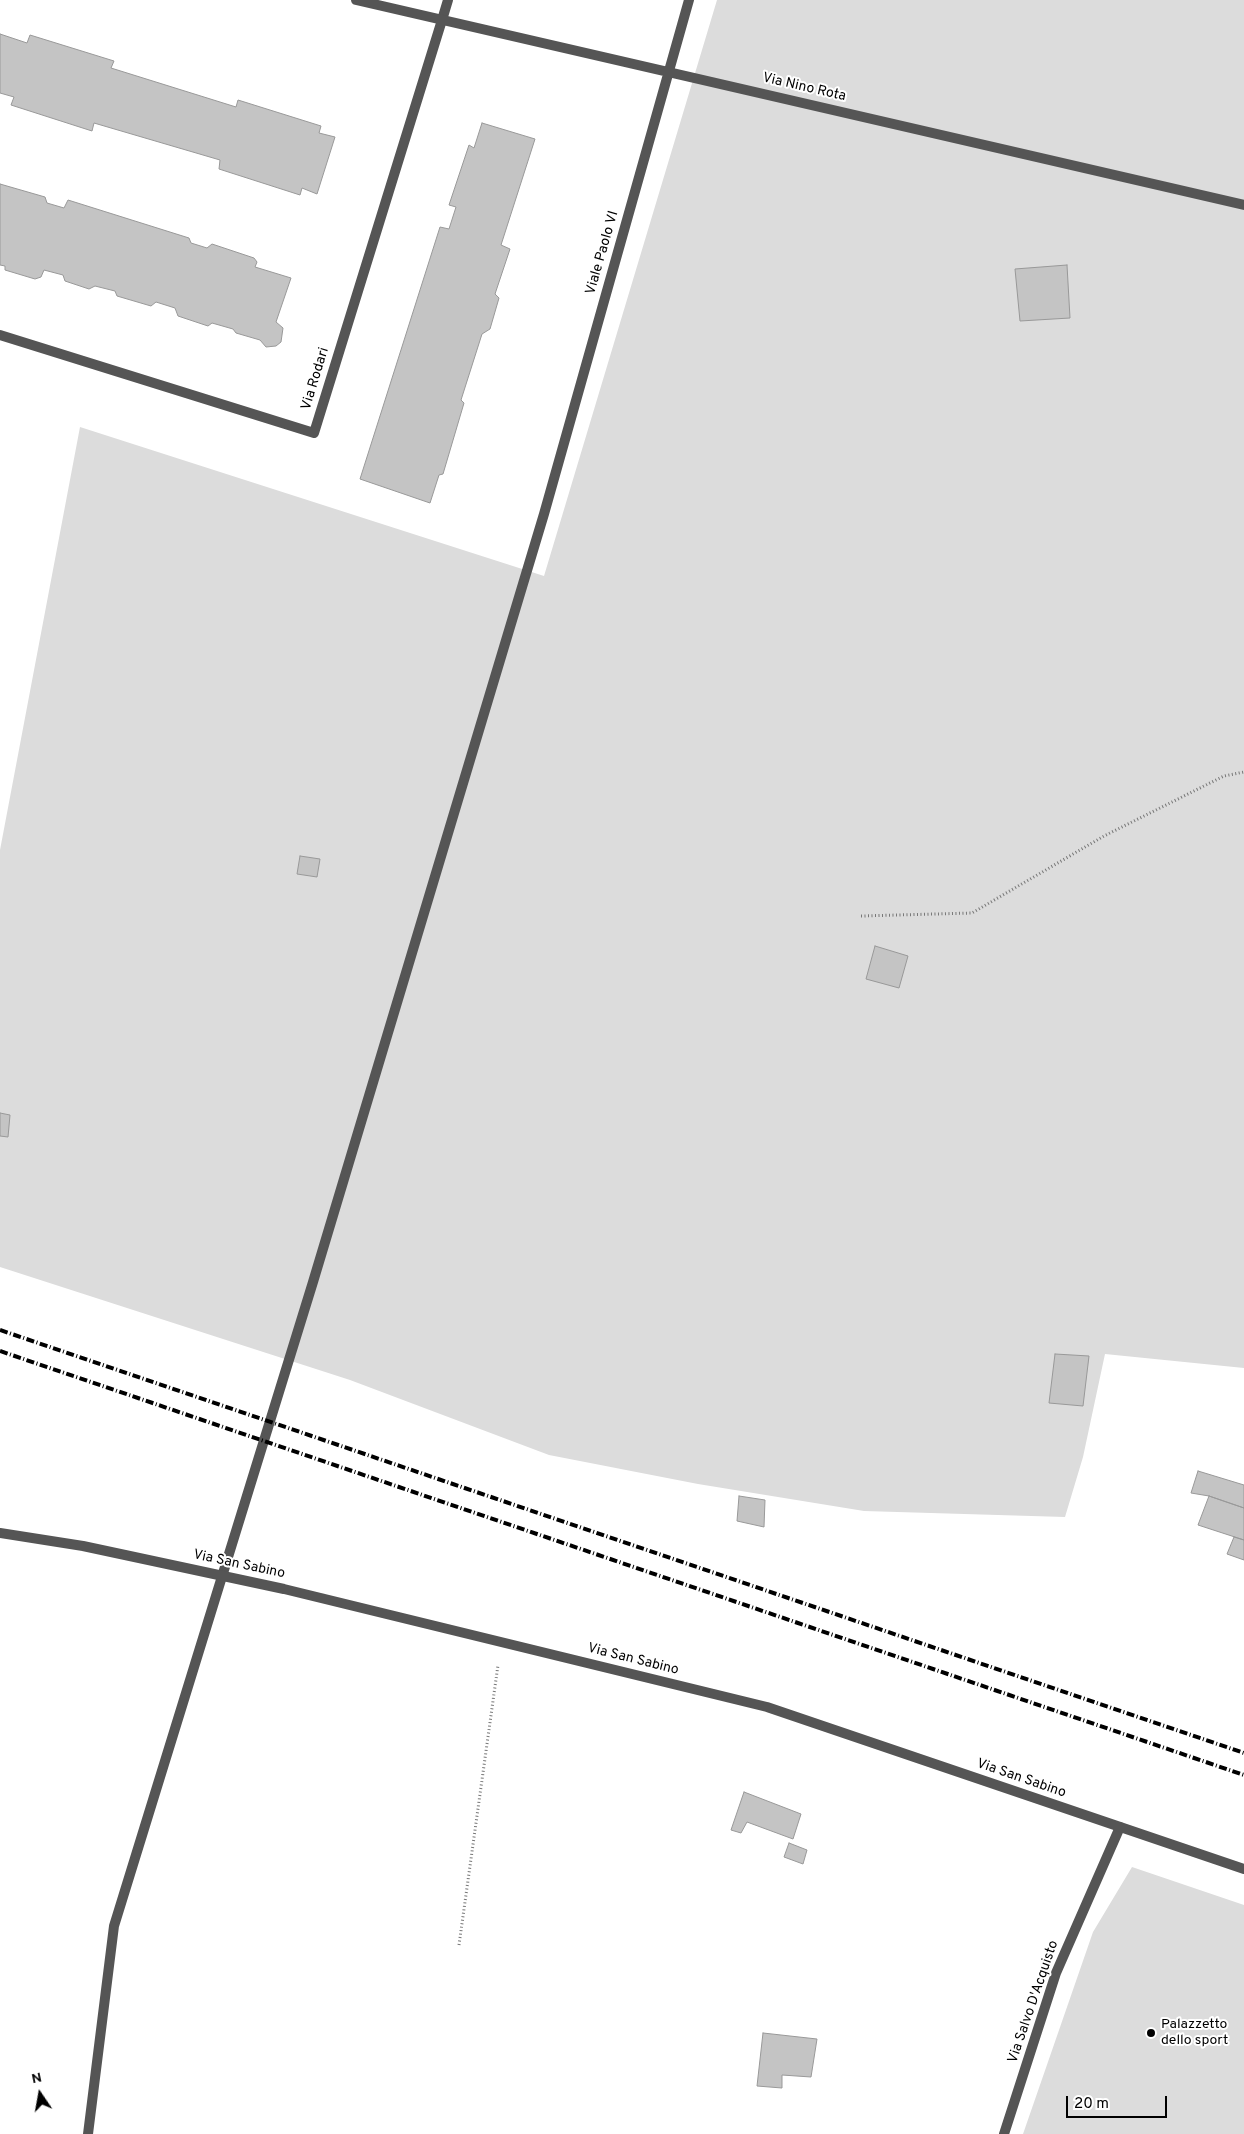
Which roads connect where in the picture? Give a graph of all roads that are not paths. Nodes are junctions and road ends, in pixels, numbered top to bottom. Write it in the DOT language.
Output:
graph roads {
  1 [pos="356,0"];
  2 [pos="448,0"];
  3 [pos="689,0"];
  4 [pos="442,20"];
  5 [pos="668,70"];
  6 [pos="1244,205"];
  7 [pos="0,335"];
  8 [pos="0,1533"];
  9 [pos="1120,1827"];
  10 [pos="1244,1869"];
  11 [pos="88,2134"];
  12 [pos="1004,2134"];
  1 -- 4 [label="street, Via Nino Rota"];
  2 -- 4 [label="street"];
  3 -- 5 [label="street, Viale Paolo VI"];
  4 -- 5 [label="street, Via Nino Rota"];
  4 -- 7 [label="street, Via Rodari"];
  5 -- 6 [label="street, Via Nino Rota"];
  5 -- 11 [label="street, Viale Paolo VI"];
  8 -- 9 [label="street, Via San Sabino"];
  9 -- 10 [label="street, Via San Sabino"];
  9 -- 12 [label="street, Via Salvo D'Acquisto"];
}
